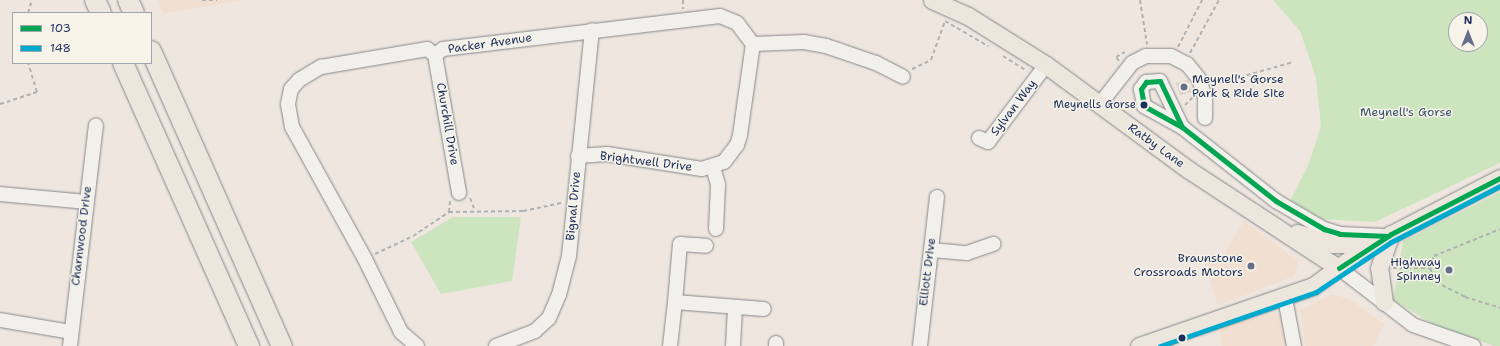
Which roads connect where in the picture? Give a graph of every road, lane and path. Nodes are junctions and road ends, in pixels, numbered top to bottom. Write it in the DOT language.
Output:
graph roads {
  1 [pos="32,0"];
  2 [pos="95,0"];
  3 [pos="128,0"];
  4 [pos="202,0"];
  5 [pos="217,0"];
  6 [pos="932,0"];
  7 [pos="1140,0"];
  8 [pos="1202,0"];
  9 [pos="1218,0"];
  10 [pos="28,12"];
  11 [pos="101,12"];
  12 [pos="134,12"];
  13 [pos="592,30"];
  14 [pos="753,44"];
  15 [pos="1147,44"];
  16 [pos="992,48"];
  17 [pos="1177,48"];
  18 [pos="998,52"];
  19 [pos="152,53"];
  20 [pos="1190,54"];
  21 [pos="435,55"];
  22 [pos="1293,62"];
  23 [pos="28,64"];
  24 [pos="123,64"];
  25 [pos="1042,71"];
  26 [pos="903,77"];
  27 [pos="1203,88"];
  28 [pos="1189,100"];
  29 [pos="0,104"];
  30 [pos="1100,104"];
  31 [pos="1185,105"];
  32 [pos="1205,118"];
  33 [pos="96,126"];
  34 [pos="1182,127"];
  35 [pos="980,138"];
  36 [pos="578,156"];
  37 [pos="713,167"];
  38 [pos="1500,178"];
  39 [pos="459,193"];
  40 [pos="0,194"];
  41 [pos="937,197"];
  42 [pos="573,200"];
  43 [pos="86,202"];
  44 [pos="1267,222"];
  45 [pos="716,229"];
  46 [pos="1500,229"];
  47 [pos="1385,238"];
  48 [pos="993,244"];
  49 [pos="706,246"];
  50 [pos="931,250"];
  51 [pos="365,259"];
  52 [pos="1339,268"];
  53 [pos="1379,268"];
  54 [pos="1430,268"];
  55 [pos="1285,298"];
  56 [pos="675,302"];
  57 [pos="1384,302"];
  58 [pos="735,307"];
  59 [pos="764,308"];
  60 [pos="1500,308"];
  61 [pos="0,320"];
  62 [pos="71,332"];
  63 [pos="1454,343"];
  64 [pos="70,346"];
  65 [pos="249,346"];
  66 [pos="282,346"];
  67 [pos="417,346"];
  68 [pos="496,346"];
  69 [pos="670,346"];
  70 [pos="733,346"];
  71 [pos="920,346"];
  72 [pos="1139,346"];
  73 [pos="1294,346"];
  74 [pos="1473,346"];
  1 -- 10 [label="path"];
  2 -- 11 [label="highway"];
  3 -- 12 [label="highway"];
  4 -- 5 [label="path"];
  6 -- 25 [label="main road, Ratby Lane"];
  7 -- 15 [label="path"];
  8 -- 17 [label="path"];
  9 -- 20 [label="path"];
  13 -- 14 [label="street, Packer Avenue"];
  13 -- 21 [label="street, Packer Avenue"];
  13 -- 36 [label="street, Bignal Drive"];
  14 -- 26 [label="street"];
  14 -- 37 [label="street"];
  16 -- 26 [label="path"];
  18 -- 25 [label="path"];
  19 -- 66 [label="highway"];
  21 -- 39 [label="street, Churchill Drive"];
  21 -- 51 [label="street, Packer Avenue"];
  22 -- 27 [label="path"];
  23 -- 29 [label="path"];
  24 -- 65 [label="highway"];
  25 -- 30 [label="main road, Ratby Lane"];
  25 -- 35 [label="street, Sylvan Way"];
  27 -- 30 [label="street"];
  27 -- 32 [label="street"];
  28 -- 31 [label="path"];
  30 -- 44 [label="main road, Ratby Lane"];
  33 -- 43 [label="street, Charnwood Drive"];
  34 -- 47 [label="street"];
  36 -- 37 [label="street, Brightwell Drive"];
  36 -- 42 [label="street, Bignal Drive"];
  37 -- 45 [label="street"];
  38 -- 47 [label="main road"];
  40 -- 43 [label="street"];
  41 -- 50 [label="street, Elliott Drive"];
  42 -- 51 [label="path"];
  42 -- 68 [label="street, Bignal Drive"];
  43 -- 62 [label="street, Charnwood Drive"];
  44 -- 47 [label="main road"];
  44 -- 52 [label="main road, Ratby Lane"];
  46 -- 54 [label="path"];
  47 -- 52 [label="main road"];
  47 -- 53 [label="main road"];
  48 -- 50 [label="street"];
  49 -- 56 [label="street"];
  50 -- 71 [label="street, Elliott Drive"];
  51 -- 67 [label="street, Packer Avenue"];
  52 -- 55 [label="main road"];
  52 -- 57 [label="street"];
  53 -- 54 [label="path"];
  53 -- 57 [label="main road"];
  54 -- 60 [label="path"];
  55 -- 72 [label="main road"];
  55 -- 73 [label="street"];
  56 -- 58 [label="street"];
  56 -- 69 [label="street"];
  57 -- 63 [label="street"];
  58 -- 59 [label="street"];
  58 -- 70 [label="street"];
  61 -- 62 [label="street"];
  62 -- 64 [label="street, Charnwood Drive"];
  63 -- 74 [label="street"];
}
